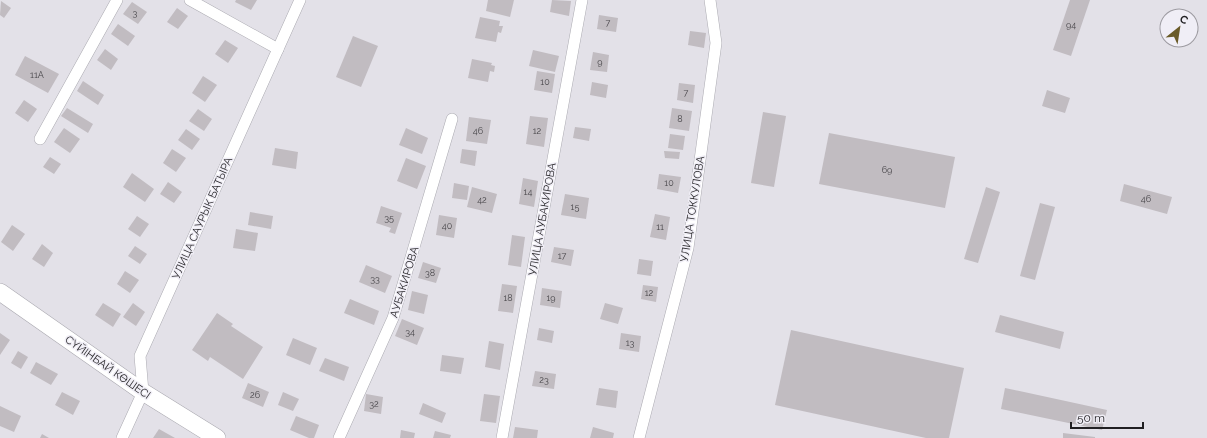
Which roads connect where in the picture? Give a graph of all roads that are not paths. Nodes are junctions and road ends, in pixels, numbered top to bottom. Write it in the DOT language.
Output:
graph roads {
  1 [pos="117,0"];
  2 [pos="190,0"];
  3 [pos="300,0"];
  4 [pos="582,0"];
  5 [pos="710,0"];
  6 [pos="278,49"];
  7 [pos="452,119"];
  8 [pos="40,139"];
  9 [pos="0,292"];
  10 [pos="143,392"];
  11 [pos="122,438"];
  12 [pos="217,438"];
  13 [pos="339,438"];
  14 [pos="502,438"];
  15 [pos="639,438"];
  1 -- 8 [label="street"];
  2 -- 6 [label="street"];
  3 -- 6 [label="street, УЛИЦА САУРЫК БАТЫРА"];
  4 -- 14 [label="street, УЛИЦА АУБАКИРОВА"];
  5 -- 15 [label="street, УЛИЦА ТОККУЛОВА"];
  6 -- 10 [label="street, УЛИЦА САУРЫК БАТЫРА"];
  7 -- 13 [label="street, АУБАКИРОВА"];
  9 -- 10 [label="main road, СҮЙІНБАЙ КӨШЕСІ"];
  10 -- 11 [label="street, УЛИЦА САУРЫК БАТЫРА"];
  10 -- 12 [label="main road, СҮЙІНБАЙ КӨШЕСІ"];
}
